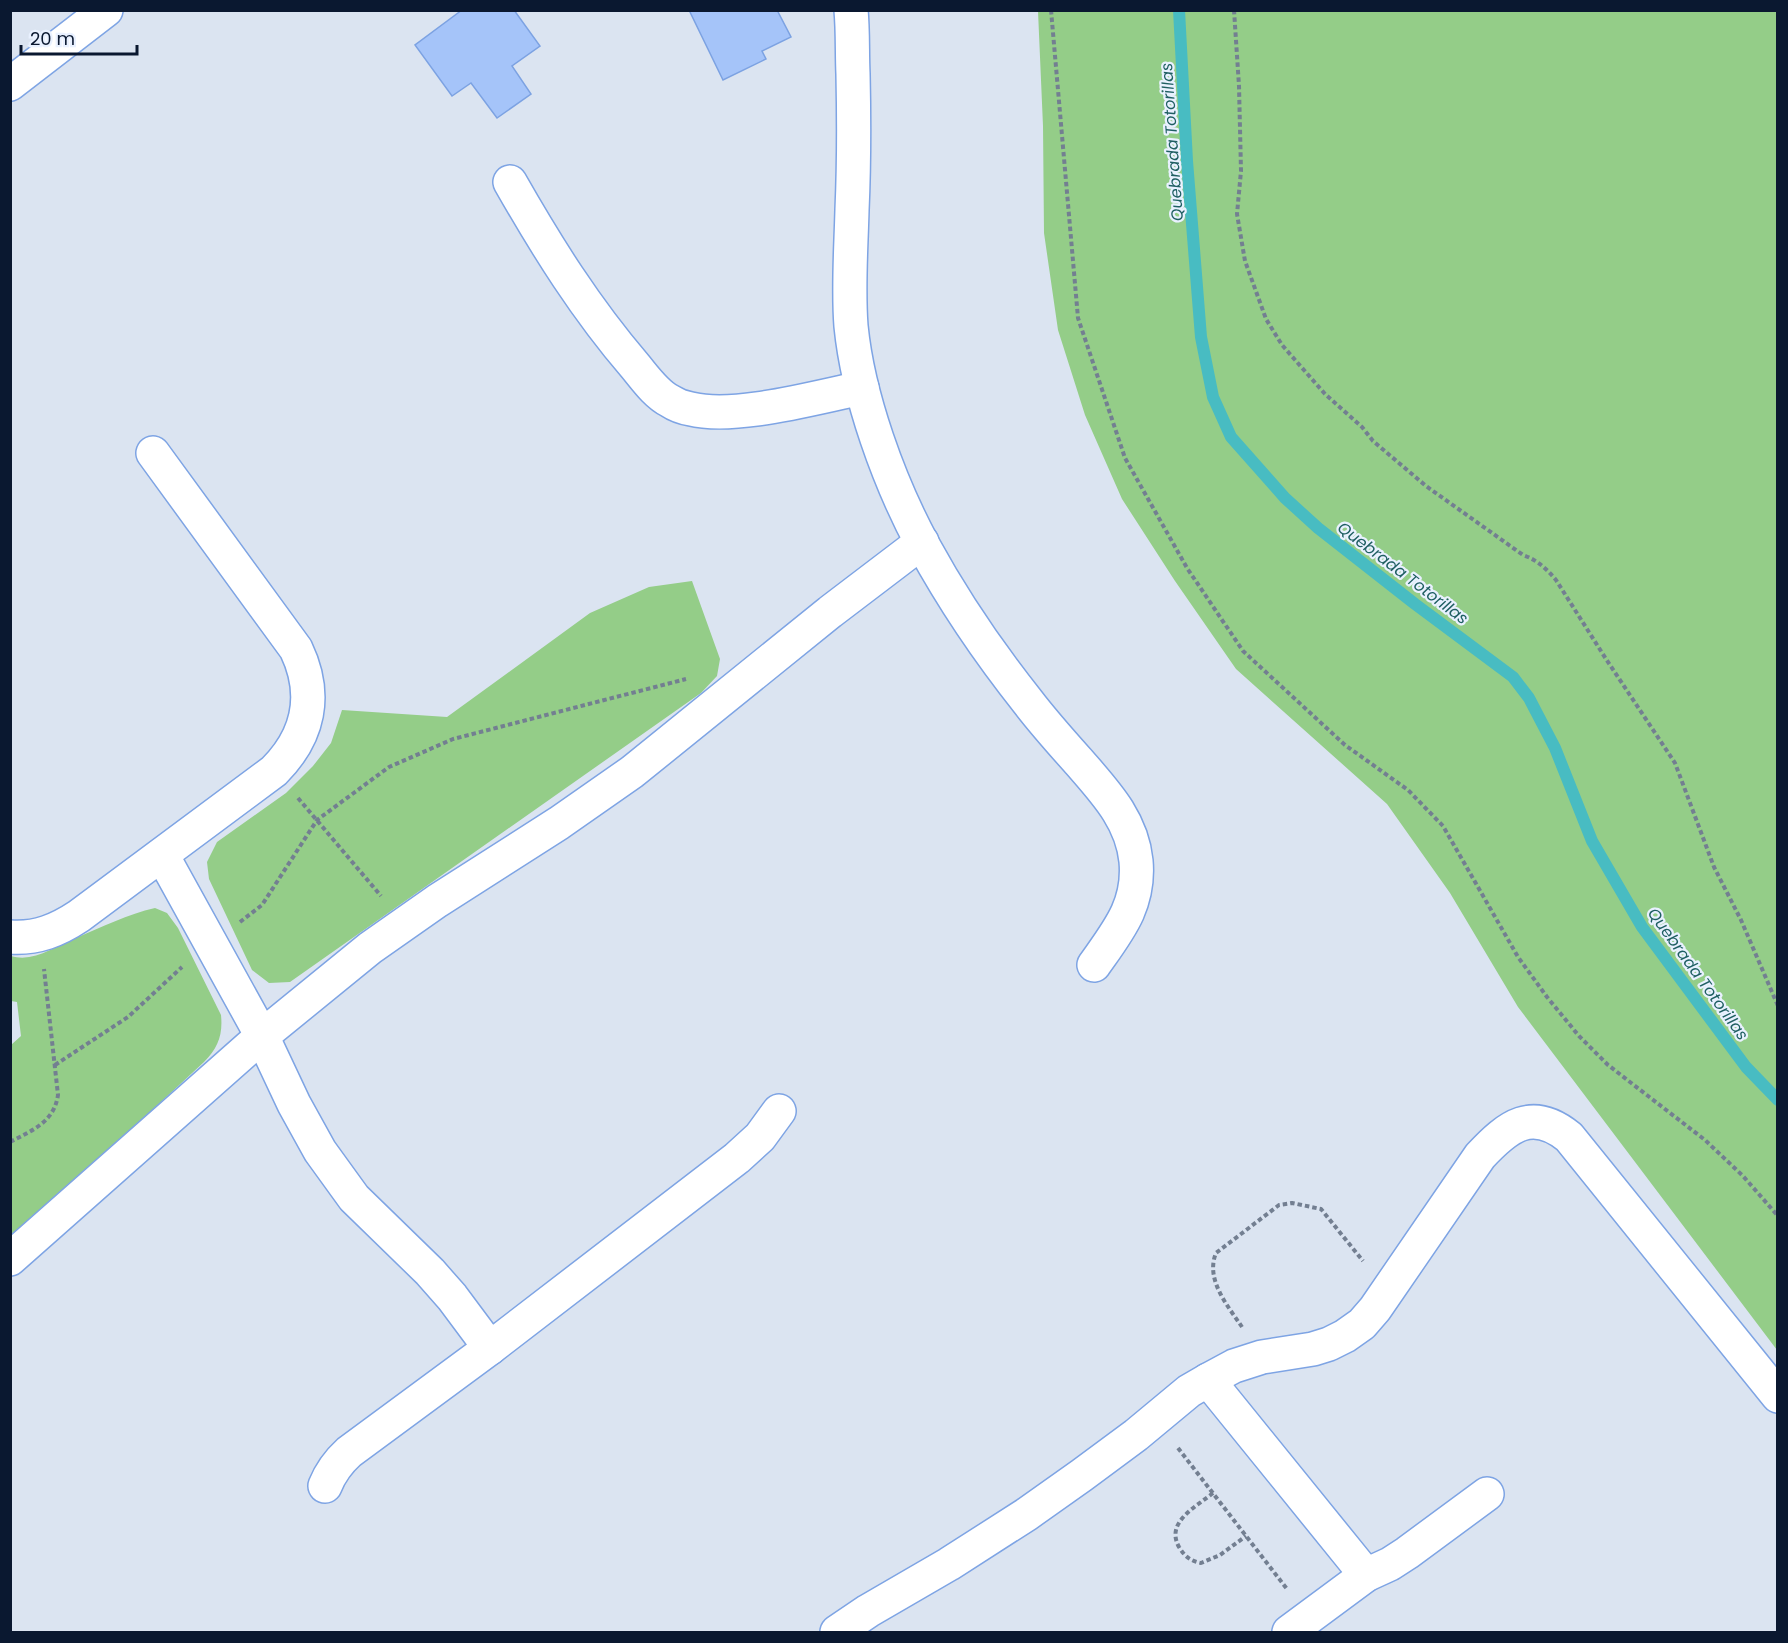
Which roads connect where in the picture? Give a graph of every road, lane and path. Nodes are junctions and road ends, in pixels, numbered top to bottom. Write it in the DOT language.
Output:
graph roads {
  1 [pos="106,10"];
  2 [pos="851,10"];
  3 [pos="1051,10"];
  4 [pos="1233,10"];
  5 [pos="10,84"];
  6 [pos="510,182"];
  7 [pos="862,388"];
  8 [pos="153,453"];
  9 [pos="922,542"];
  10 [pos="731,693"];
  11 [pos="274,771"];
  12 [pos="317,820"];
  13 [pos="162,855"];
  14 [pos="404,924"];
  15 [pos="26,936"];
  16 [pos="212,945"];
  17 [pos="1094,965"];
  18 [pos="1778,1006"];
  19 [pos="262,1036"];
  20 [pos="55,1065"];
  21 [pos="779,1111"];
  22 [pos="10,1142"];
  23 [pos="1778,1216"];
  24 [pos="10,1259"];
  25 [pos="1388,1292"];
  26 [pos="490,1348"];
  27 [pos="1262,1357"];
  28 [pos="1208,1380"];
  29 [pos="1778,1396"];
  30 [pos="1155,1419"];
  31 [pos="325,1486"];
  32 [pos="1213,1493"];
  33 [pos="1487,1494"];
  34 [pos="1246,1536"];
  35 [pos="1366,1575"];
  36 [pos="1299,1625"];
  37 [pos="837,1632"];
  1 -- 5 [label="street"];
  2 -- 7 [label="street"];
  3 -- 23 [label="path"];
  4 -- 18 [label="path"];
  6 -- 7 [label="street"];
  7 -- 9 [label="street"];
  8 -- 11 [label="street"];
  9 -- 10 [label="street"];
  9 -- 17 [label="street"];
  10 -- 12 [label="path"];
  10 -- 14 [label="street"];
  11 -- 12 [label="path"];
  11 -- 13 [label="street"];
  12 -- 14 [label="path"];
  12 -- 16 [label="path"];
  13 -- 15 [label="street"];
  13 -- 16 [label="street"];
  14 -- 19 [label="street"];
  15 -- 20 [label="path"];
  16 -- 19 [label="street"];
  16 -- 20 [label="path"];
  19 -- 24 [label="street"];
  19 -- 26 [label="street"];
  20 -- 22 [label="path"];
  21 -- 26 [label="street"];
  25 -- 27 [label="street"];
  25 -- 27 [label="path"];
  25 -- 29 [label="street"];
  26 -- 31 [label="street"];
  27 -- 28 [label="street"];
  28 -- 30 [label="street"];
  28 -- 35 [label="street"];
  30 -- 32 [label="path"];
  30 -- 37 [label="street"];
  32 -- 34 [label="path"];
  32 -- 34 [label="path"];
  33 -- 35 [label="street"];
  34 -- 36 [label="path"];
  35 -- 36 [label="street"];
}
